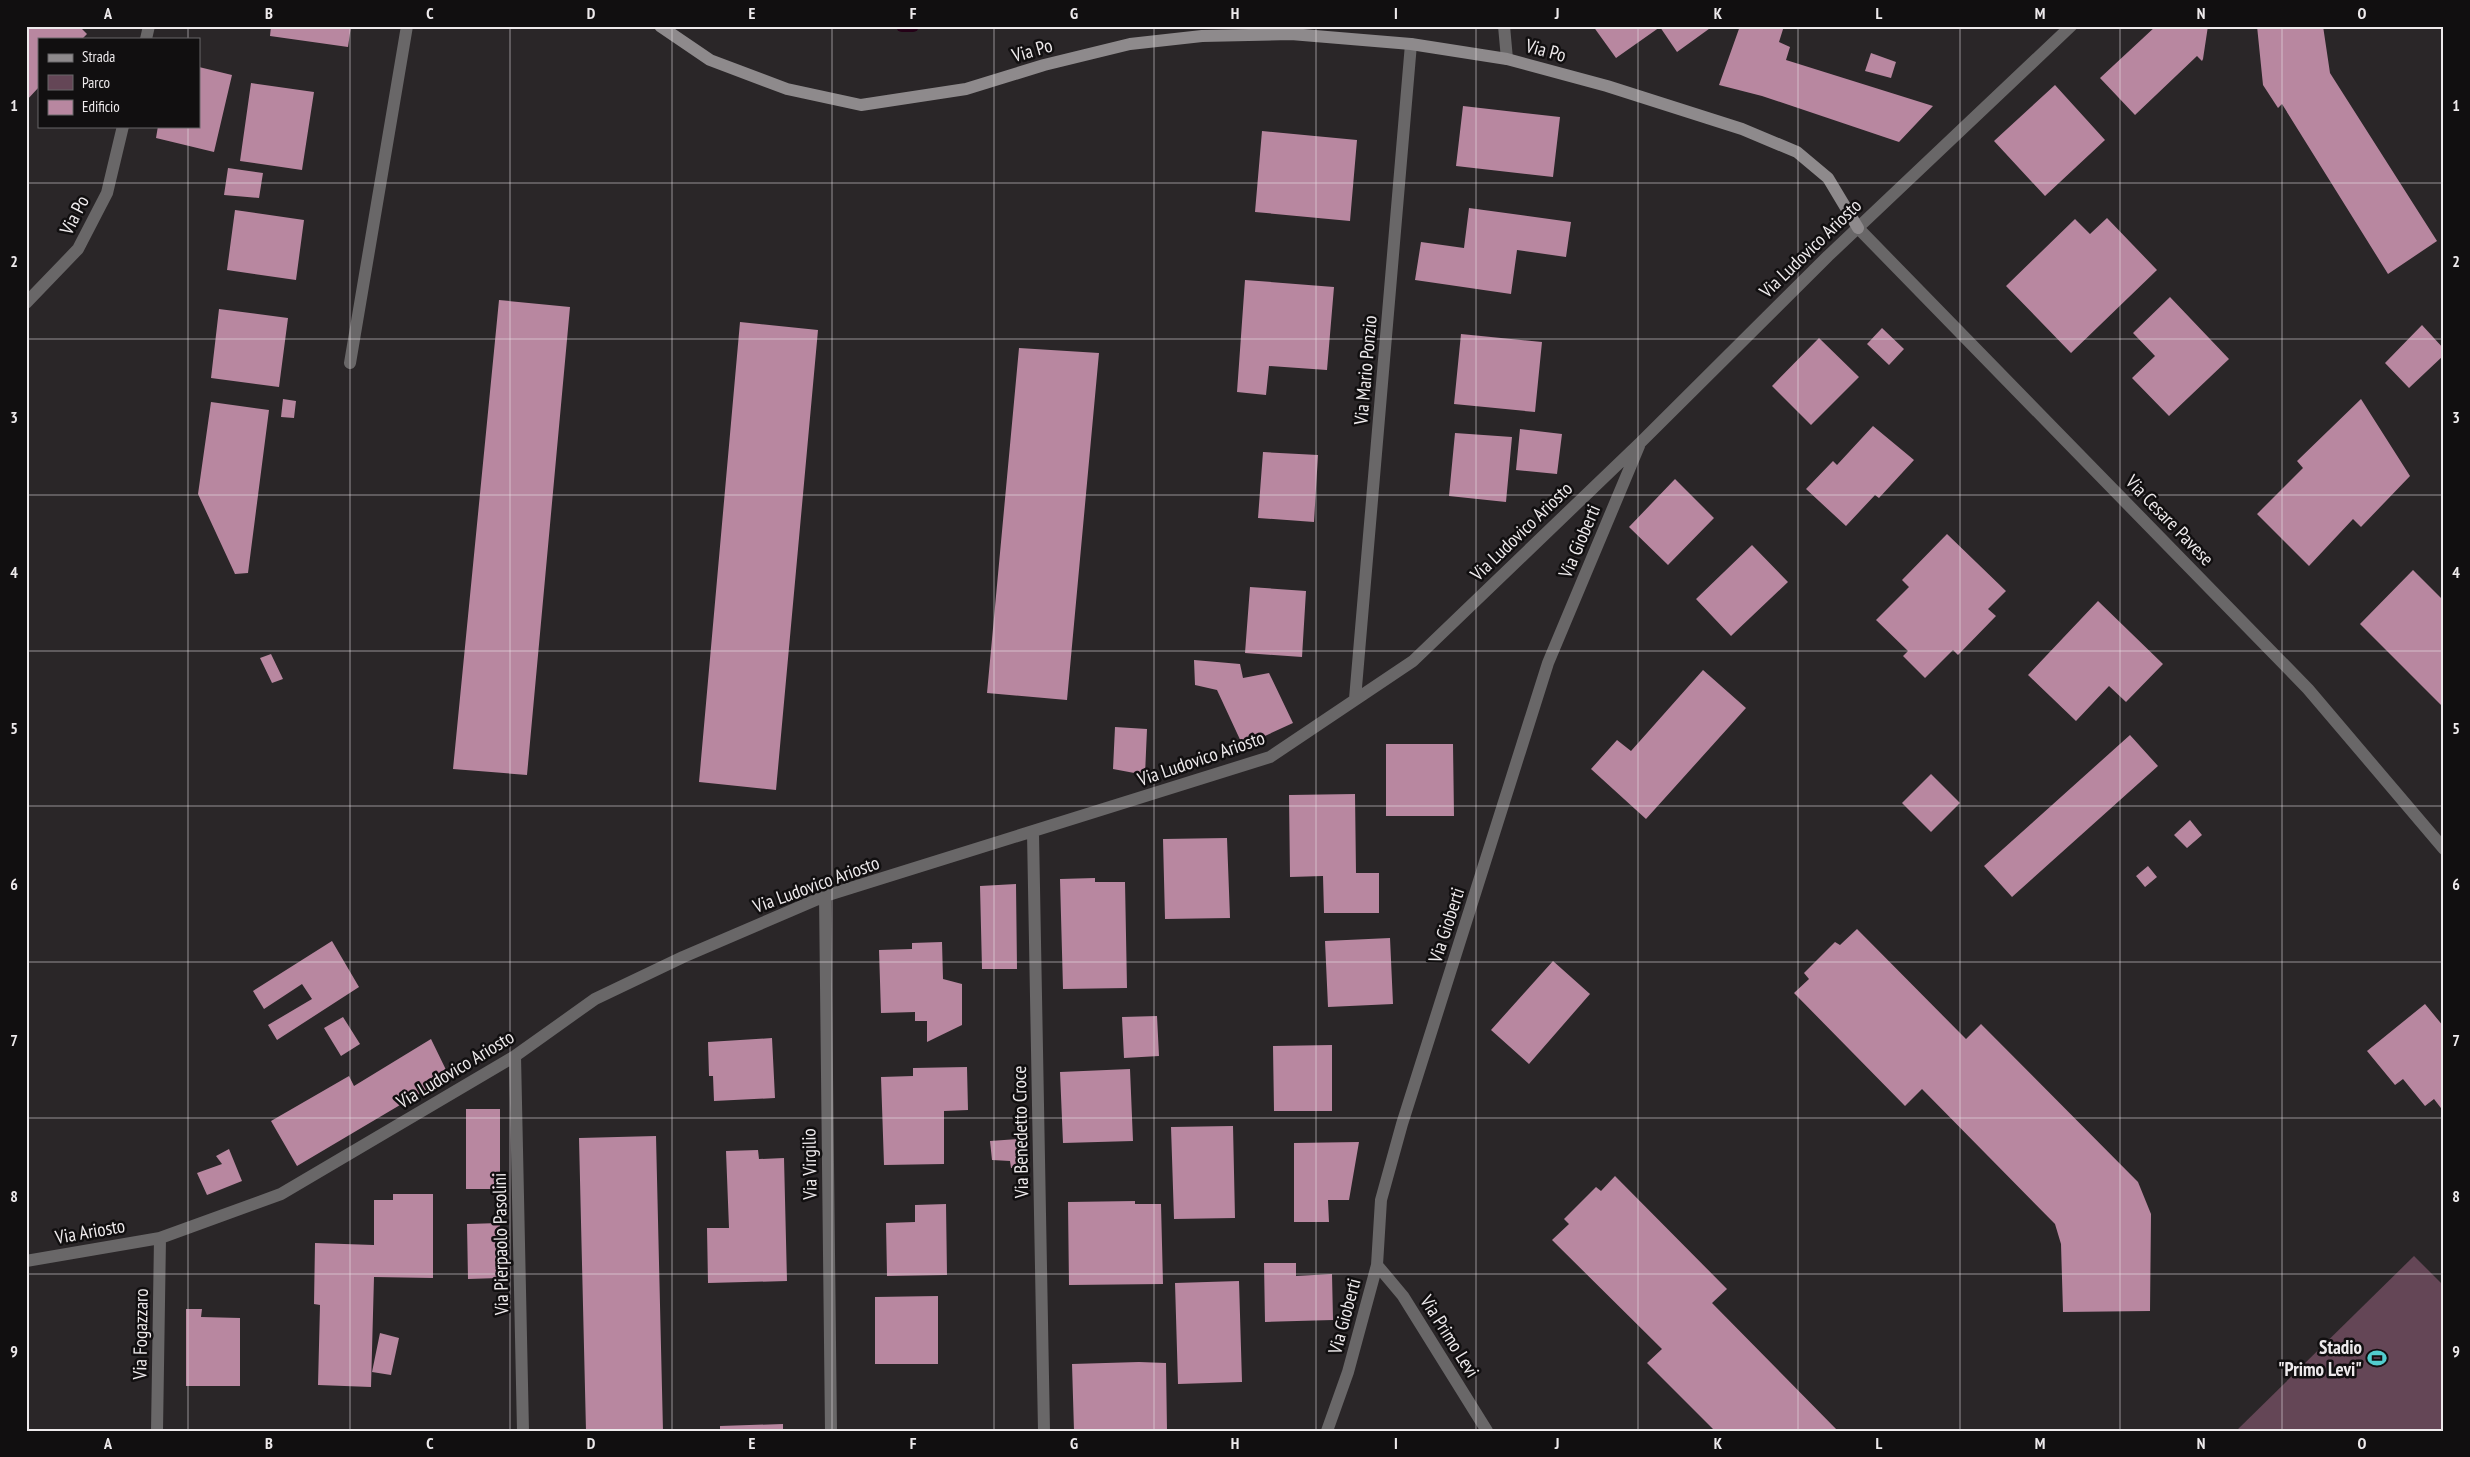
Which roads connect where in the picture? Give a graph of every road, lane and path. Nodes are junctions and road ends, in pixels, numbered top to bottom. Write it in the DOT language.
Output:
graph roads {
  1 [pos="150,26"];
  2 [pos="407,26"];
  3 [pos="660,26"];
  4 [pos="1504,26"];
  5 [pos="2071,26"];
  6 [pos="146,38"];
  7 [pos="1411,44"];
  8 [pos="1507,59"];
  9 [pos="123,128"];
  10 [pos="1858,228"];
  11 [pos="26,303"];
  12 [pos="350,363"];
  13 [pos="1641,442"];
  14 [pos="1355,699"];
  15 [pos="1033,833"];
  16 [pos="2444,849"];
  17 [pos="826,896"];
  18 [pos="515,1056"];
  19 [pos="160,1238"];
  20 [pos="26,1261"];
  21 [pos="1377,1265"];
  22 [pos="158,1431"];
  23 [pos="523,1431"];
  24 [pos="831,1431"];
  25 [pos="1044,1431"];
  26 [pos="1327,1431"];
  27 [pos="1487,1431"];
  1 -- 6 [label="street"];
  2 -- 12 [label="street"];
  3 -- 7 [label="street, Via Po"];
  4 -- 8 [label="street"];
  5 -- 10 [label="street, Via Ludovico Ariosto"];
  7 -- 8 [label="street, Via Po"];
  7 -- 14 [label="street, Via Mario Ponzio"];
  8 -- 10 [label="street, Via Po"];
  9 -- 11 [label="street, Via Po"];
  10 -- 13 [label="street, Via Ludovico Ariosto"];
  10 -- 16 [label="street, Via Cesare Pavese"];
  13 -- 14 [label="street, Via Ludovico Ariosto"];
  13 -- 21 [label="street, Via Gioberti"];
  14 -- 15 [label="street, Via Ludovico Ariosto"];
  15 -- 17 [label="street, Via Ludovico Ariosto"];
  15 -- 25 [label="street, Via Benedetto Croce"];
  17 -- 18 [label="street, Via Ludovico Ariosto"];
  17 -- 24 [label="street, Via Virgilio"];
  18 -- 19 [label="street, Via Ludovico Ariosto"];
  18 -- 23 [label="street, Via Pierpaolo Pasolini"];
  19 -- 20 [label="street, Via Ariosto"];
  19 -- 22 [label="street, Via Fogazzaro"];
  21 -- 26 [label="street, Via Gioberti"];
  21 -- 27 [label="street, Via Primo Levi"];
}
